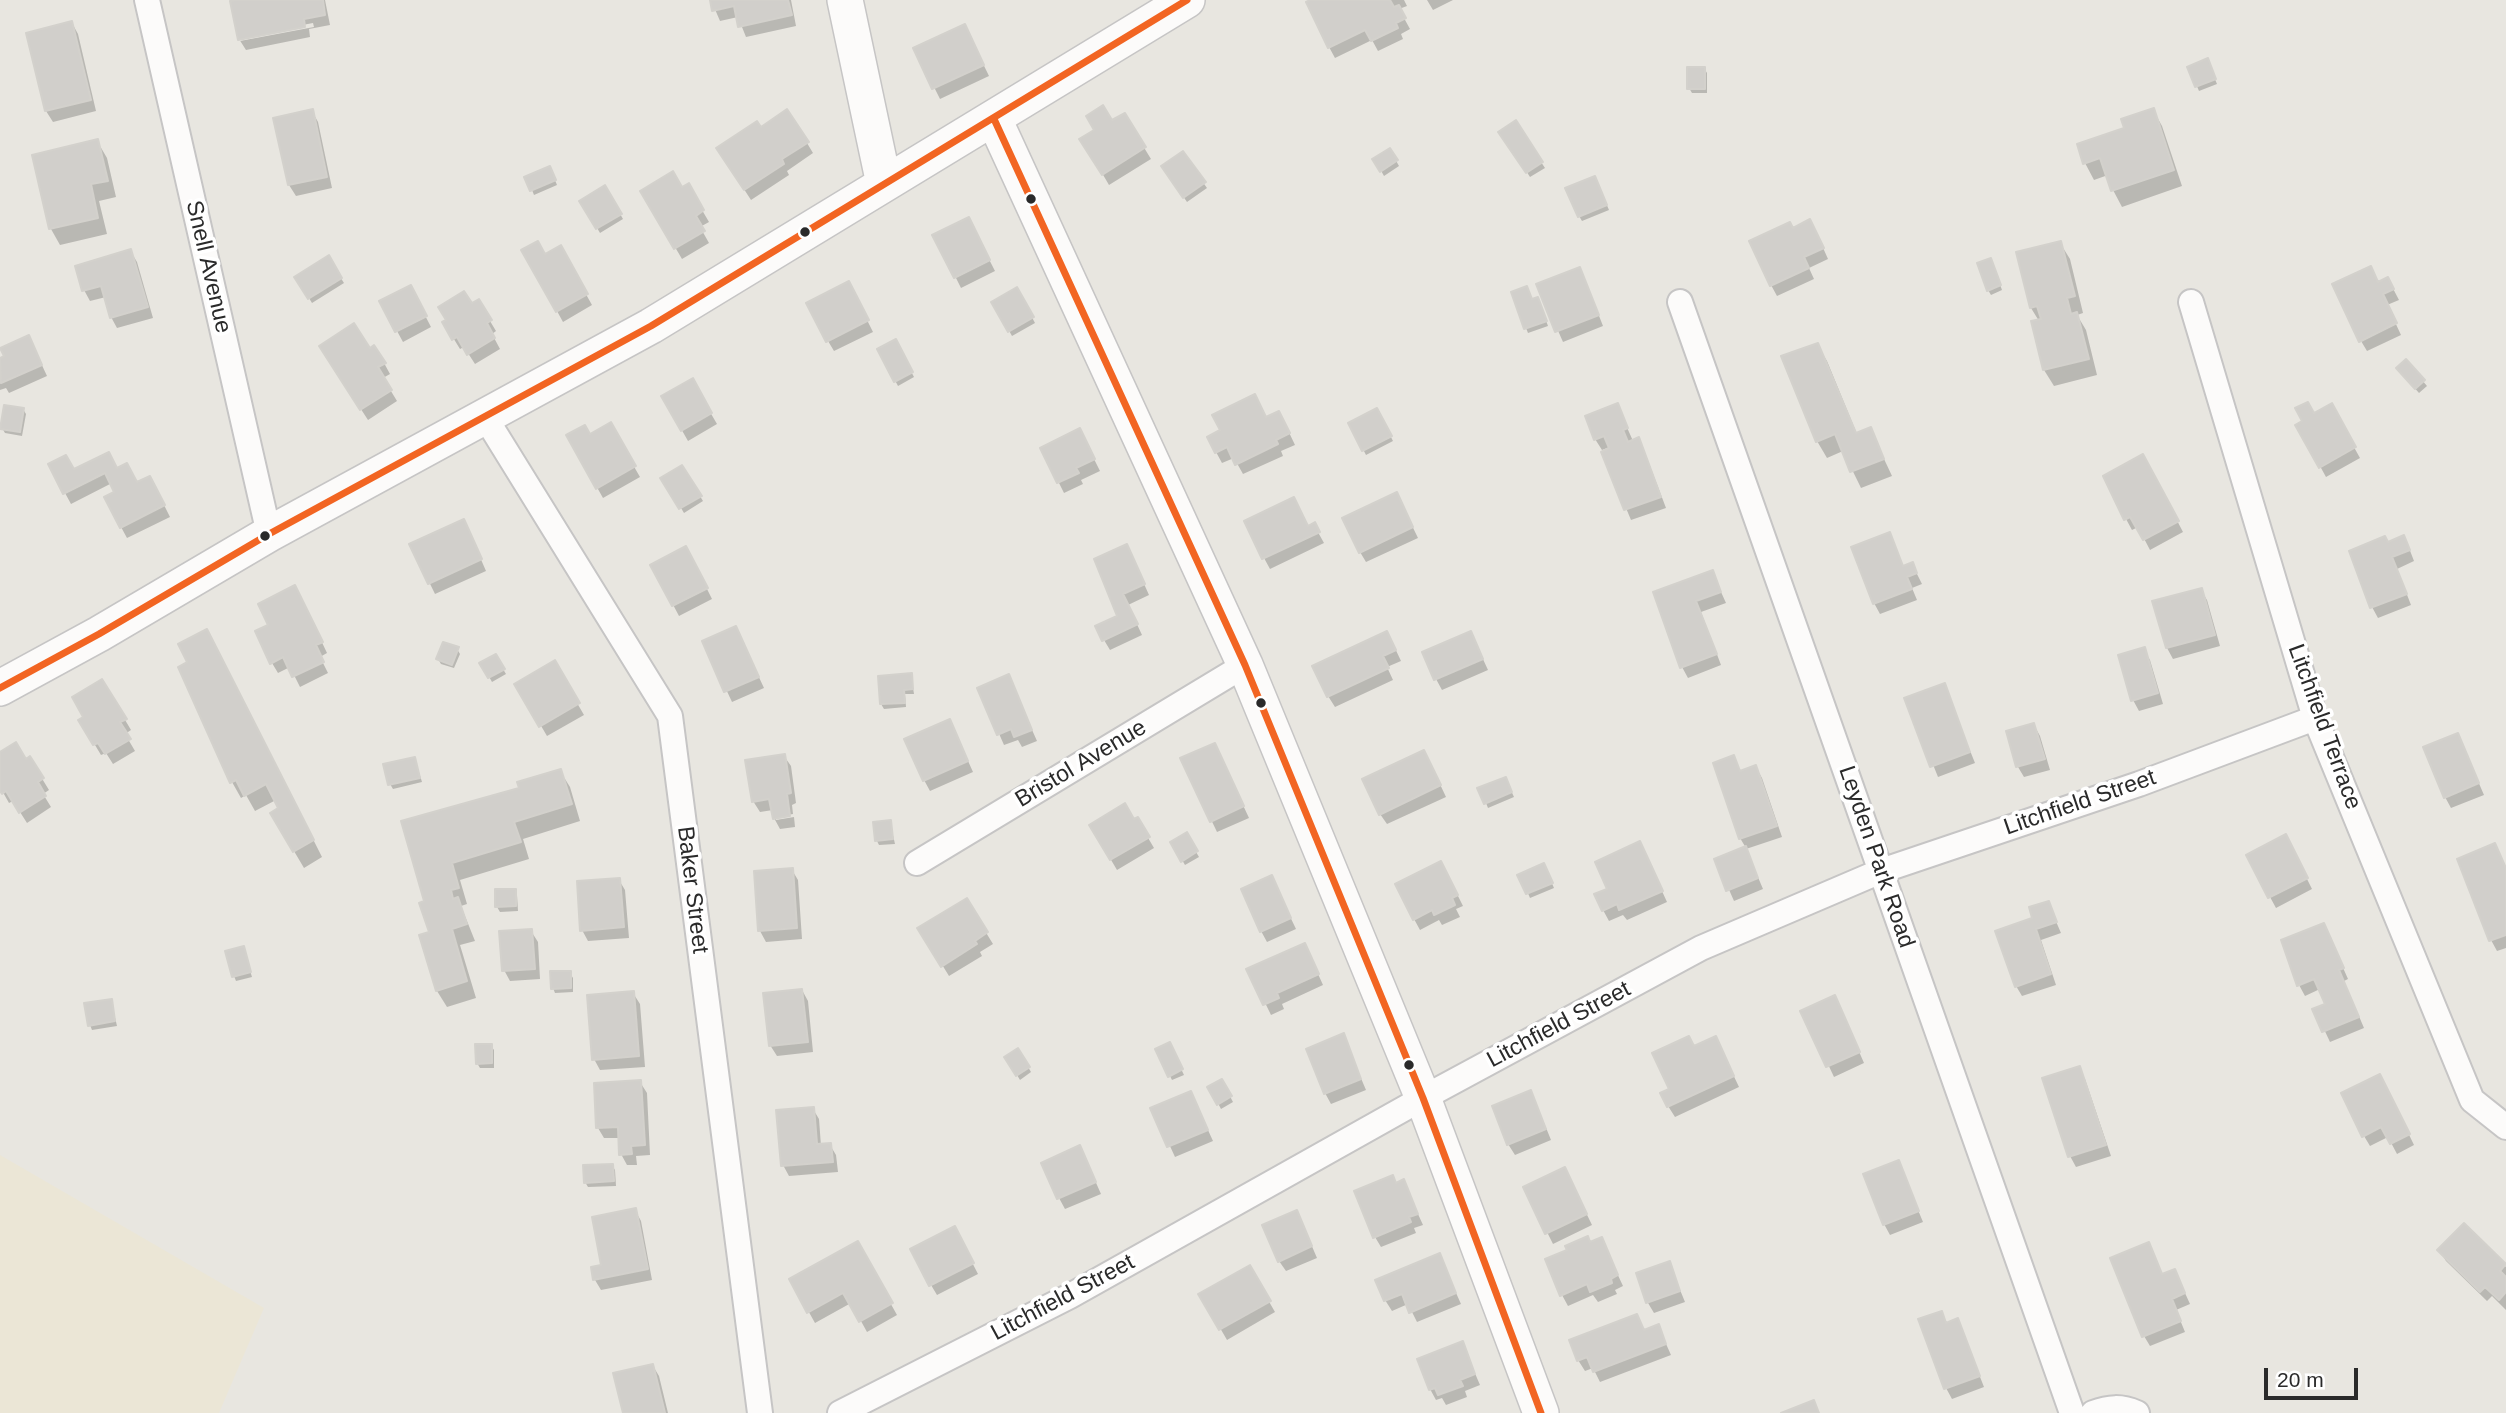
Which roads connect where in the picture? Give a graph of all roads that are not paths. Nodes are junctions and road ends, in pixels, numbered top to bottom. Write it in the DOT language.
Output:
graph roads {
  1 [pos="147,0"];
  2 [pos="845,0"];
  3 [pos="1187,0"];
  4 [pos="994,119"];
  5 [pos="884,184"];
  6 [pos="1680,302"];
  7 [pos="2191,302"];
  8 [pos="485,417"];
  9 [pos="269,534"];
  10 [pos="1245,665"];
  11 [pos="0,688"];
  12 [pos="2315,718"];
  13 [pos="917,863"];
  14 [pos="1881,871"];
  15 [pos="1423,1098"];
  16 [pos="2506,1127"];
  17 [pos="760,1413"];
  18 [pos="840,1413"];
  19 [pos="1541,1413"];
  20 [pos="2072,1413"];
  21 [pos="2093,1413"];
  22 [pos="2137,1413"];
  1 -- 9 [label="street, Snell Avenue"];
  2 -- 5 [label="street"];
  3 -- 4 [label="street"];
  4 -- 5 [label="street"];
  4 -- 10 [label="street"];
  5 -- 8 [label="street"];
  6 -- 14 [label="street, Leyden Park Road"];
  7 -- 12 [label="street, Litchfield Terrace"];
  8 -- 9 [label="street"];
  8 -- 17 [label="street, Baker Street"];
  9 -- 11 [label="street"];
  10 -- 13 [label="street, Bristol Avenue"];
  10 -- 15 [label="street"];
  12 -- 14 [label="street, Litchfield Street"];
  12 -- 16 [label="street, Litchfield Terrace"];
  14 -- 15 [label="street, Litchfield Street"];
  14 -- 20 [label="street, Leyden Park Road"];
  15 -- 18 [label="street, Litchfield Street"];
  15 -- 19 [label="street"];
  21 -- 22 [label="street"];
}
